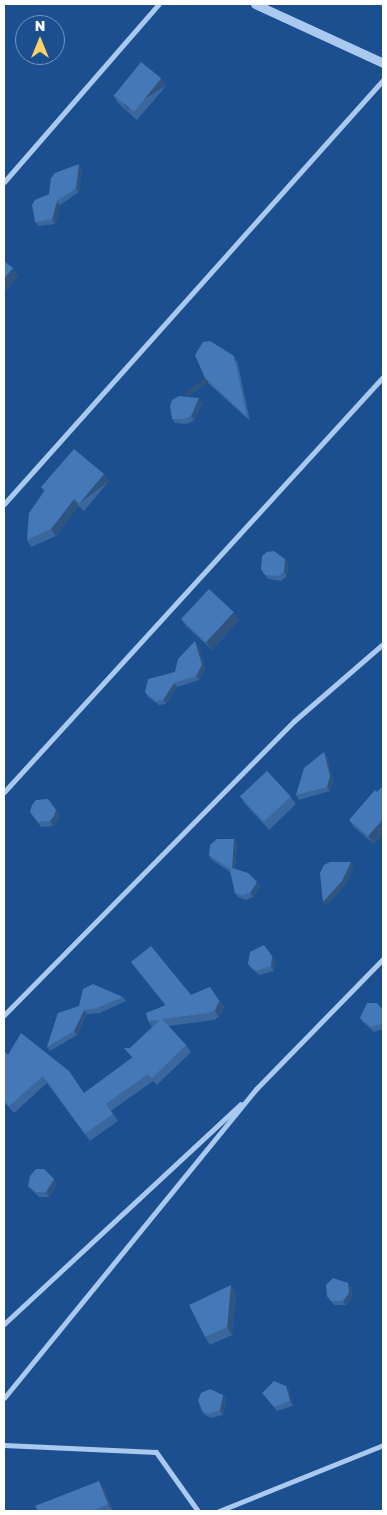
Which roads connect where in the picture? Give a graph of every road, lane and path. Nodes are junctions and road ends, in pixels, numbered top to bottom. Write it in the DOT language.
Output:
graph roads {
  1 [pos="159,4"];
  2 [pos="255,4"];
  3 [pos="383,63"];
  4 [pos="383,80"];
  5 [pos="4,182"];
  6 [pos="383,377"];
  7 [pos="4,504"];
  8 [pos="383,644"];
  9 [pos="4,792"];
  10 [pos="383,959"];
  11 [pos="4,1015"];
  12 [pos="256,1090"];
  13 [pos="4,1324"];
  14 [pos="4,1398"];
  15 [pos="4,1445"];
  16 [pos="383,1445"];
  17 [pos="198,1511"];
  18 [pos="219,1511"];
  1 -- 5 [label="street"];
  2 -- 3 [label="street"];
  4 -- 7 [label="street"];
  6 -- 9 [label="street"];
  8 -- 11 [label="street"];
  10 -- 12 [label="street"];
  12 -- 13 [label="street"];
  12 -- 14 [label="street"];
  15 -- 17 [label="street"];
  16 -- 18 [label="street"];
}
